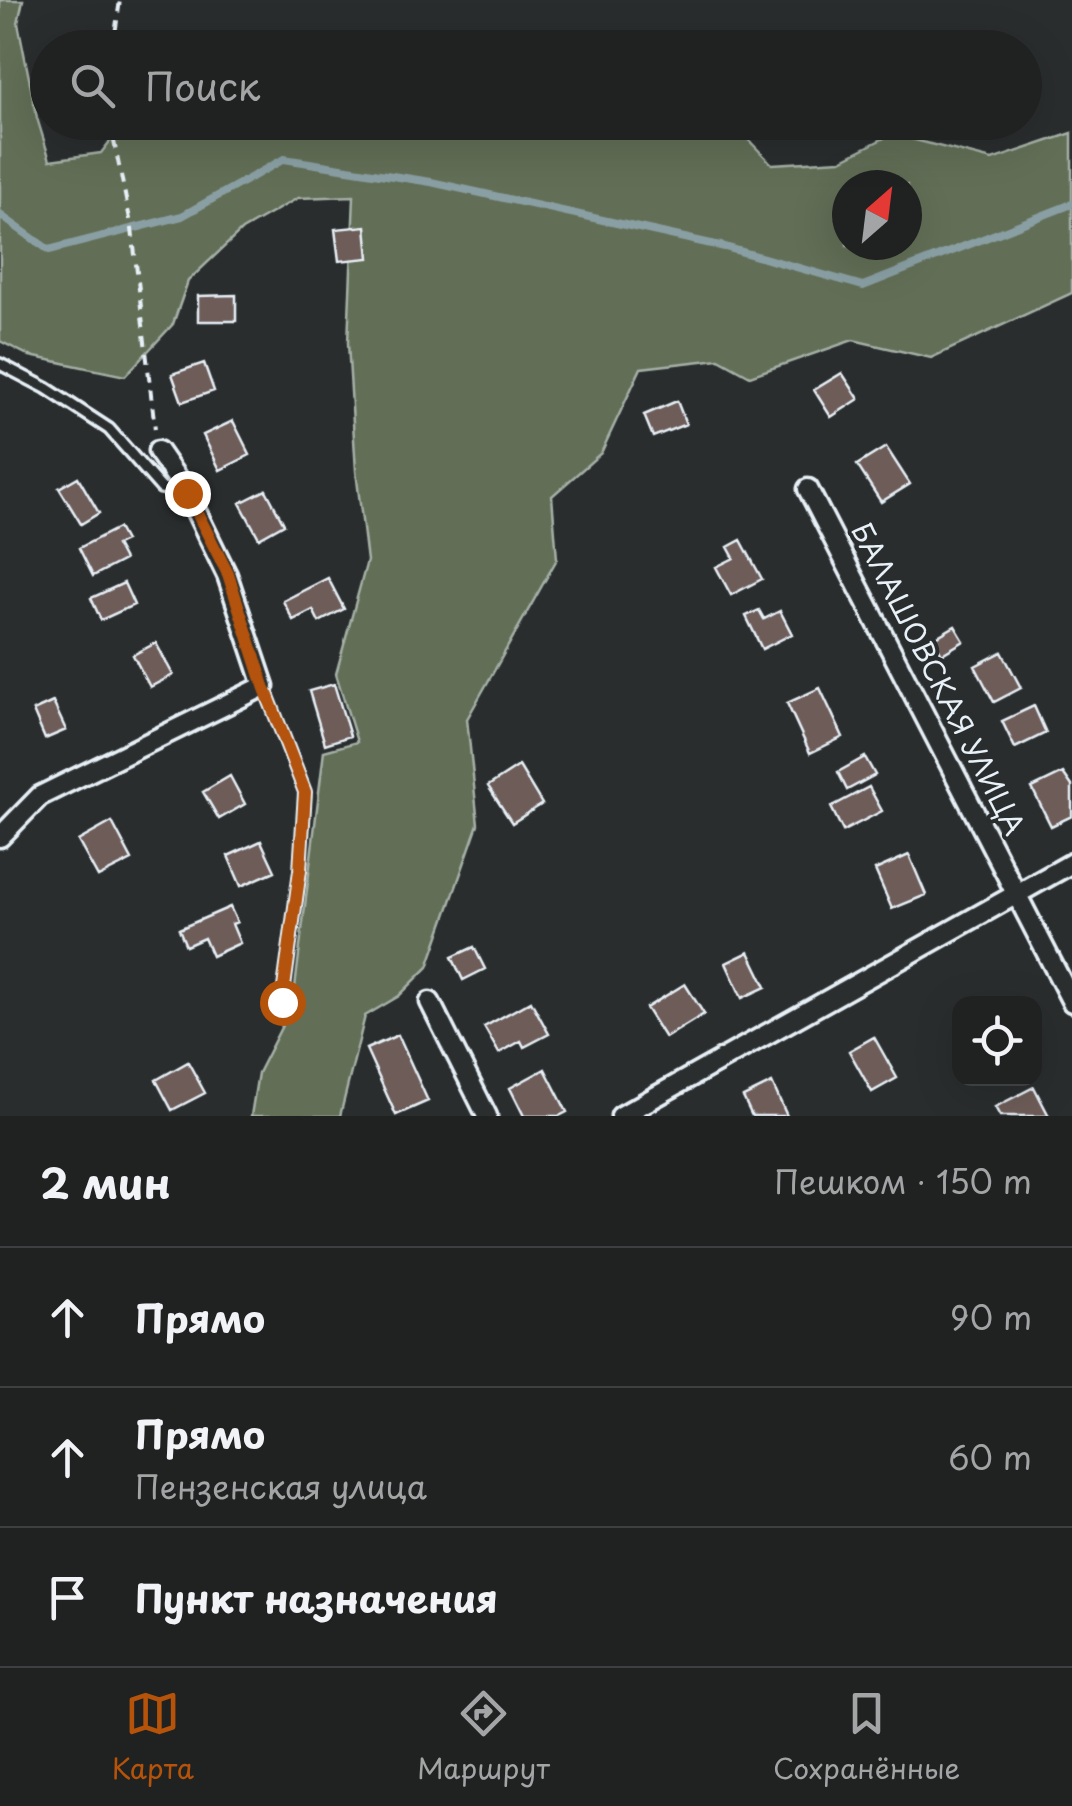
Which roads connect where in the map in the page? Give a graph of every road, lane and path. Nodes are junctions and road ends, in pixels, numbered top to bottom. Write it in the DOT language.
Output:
graph roads {
  1 [pos="120,0"];
  2 [pos="116,30"];
  3 [pos="114,140"];
  4 [pos="0,364"];
  5 [pos="158,451"];
  6 [pos="808,489"];
  7 [pos="187,493"];
  8 [pos="264,686"];
  9 [pos="0,837"];
  10 [pos="1072,862"];
  11 [pos="1018,892"];
  12 [pos="282,1002"];
  13 [pos="430,1002"];
  14 [pos="1072,1002"];
  15 [pos="487,1116"];
  16 [pos="621,1116"];
  1 -- 2 [label="path"];
  3 -- 5 [label="path"];
  4 -- 7 [label="lane"];
  5 -- 7 [label="street"];
  6 -- 11 [label="street, БАЛАШОВСКАЯ УЛИЦА"];
  7 -- 8 [label="street"];
  8 -- 9 [label="street"];
  8 -- 12 [label="lane"];
  10 -- 11 [label="street"];
  11 -- 14 [label="street, БАЛАШОВСКАЯ УЛИЦА"];
  11 -- 16 [label="street"];
  13 -- 15 [label="street"];
}
